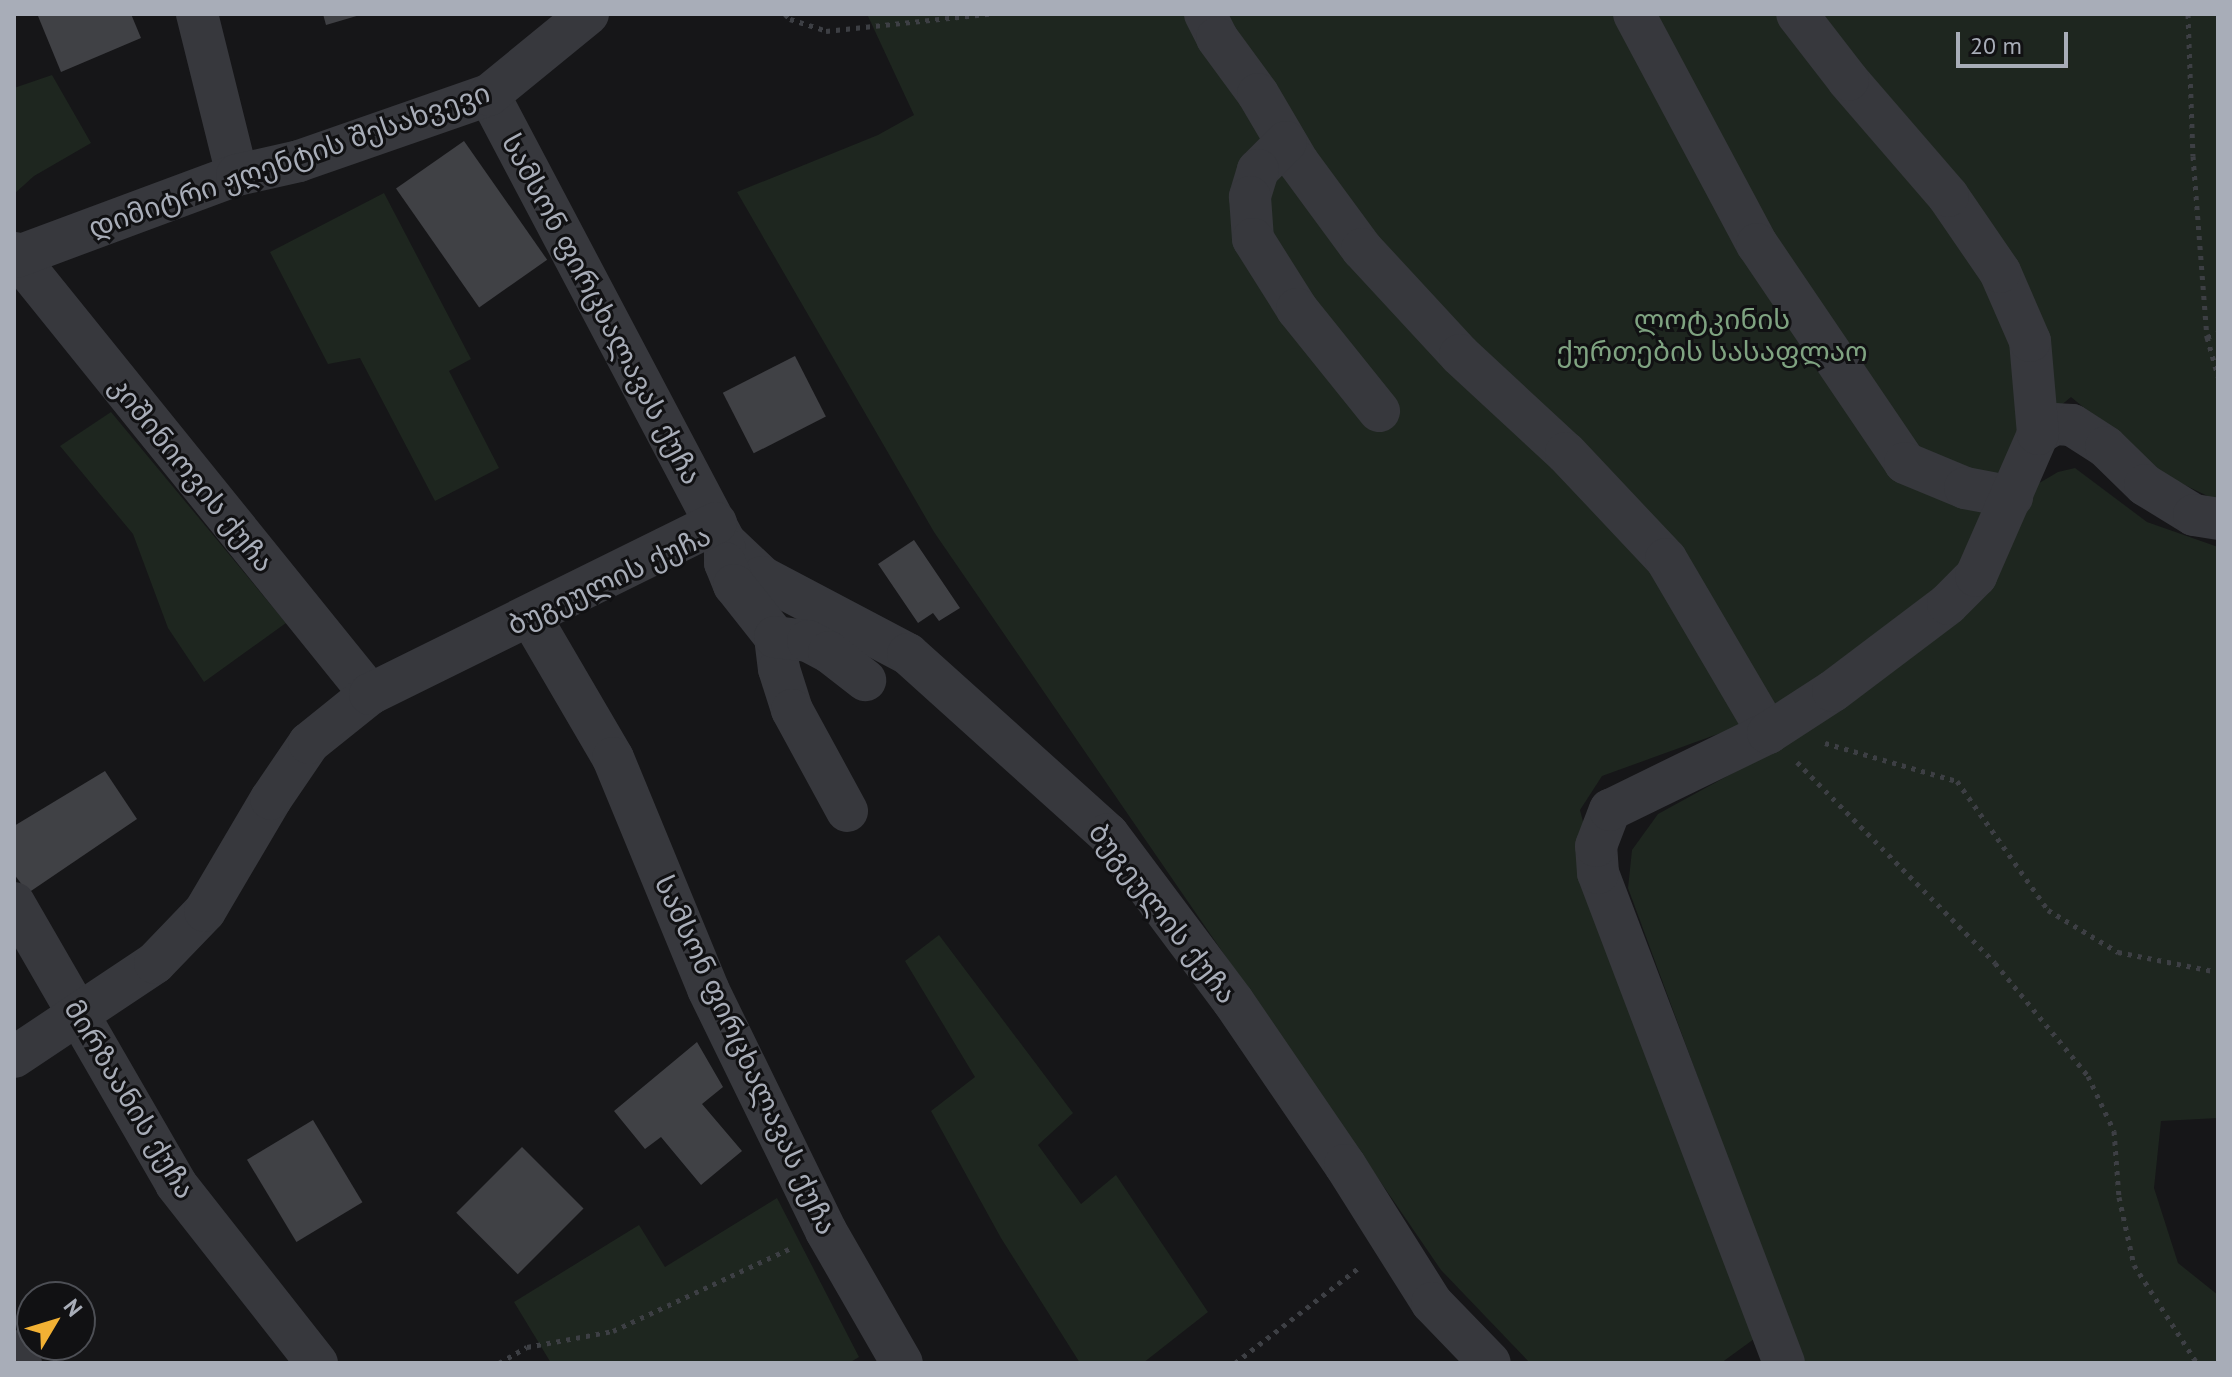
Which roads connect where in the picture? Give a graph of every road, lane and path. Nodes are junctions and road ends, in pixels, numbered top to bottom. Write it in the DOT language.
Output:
graph roads {
  1 [pos="197,14"];
  2 [pos="588,14"];
  3 [pos="785,14"];
  4 [pos="989,14"];
  5 [pos="1205,14"];
  6 [pos="1634,14"];
  7 [pos="1797,14"];
  8 [pos="2188,14"];
  9 [pos="489,95"];
  10 [pos="1286,142"];
  11 [pos="237,175"];
  12 [pos="15,255"];
  13 [pos="2218,333"];
  14 [pos="2207,337"];
  15 [pos="2218,376"];
  16 [pos="1379,411"];
  17 [pos="2038,434"];
  18 [pos="2012,497"];
  19 [pos="2218,519"];
  20 [pos="721,533"];
  21 [pos="530,616"];
  22 [pos="775,637"];
  23 [pos="865,680"];
  24 [pos="370,694"];
  25 [pos="1768,733"];
  26 [pos="847,811"];
  27 [pos="14,903"];
  28 [pos="2218,972"];
  29 [pos="80,1013"];
  30 [pos="14,1057"];
  31 [pos="826,1231"];
  32 [pos="1392,1241"];
  33 [pos="14,1351"];
  34 [pos="21,1363"];
  35 [pos="317,1363"];
  36 [pos="499,1363"];
  37 [pos="902,1363"];
  38 [pos="1235,1363"];
  39 [pos="1490,1363"];
  40 [pos="1784,1363"];
  41 [pos="2197,1363"];
  1 -- 11 [label="street"];
  2 -- 9 [label="street, დიმიტრი ჟღენტის შესახვევი"];
  3 -- 4 [label="path"];
  5 -- 10 [label="street"];
  6 -- 18 [label="street"];
  7 -- 17 [label="street"];
  8 -- 14 [label="path"];
  9 -- 11 [label="street, დიმიტრი ჟღენტის შესახვევი"];
  9 -- 20 [label="street, სამსონ ფირცხალავას ქუჩა"];
  10 -- 16 [label="street"];
  10 -- 25 [label="street"];
  11 -- 12 [label="street, დიმიტრი ჟღენტის შესახვევი"];
  12 -- 24 [label="street, კიშინიოვის ქუჩა"];
  13 -- 14 [label="path"];
  14 -- 15 [label="path"];
  17 -- 18 [label="street"];
  17 -- 19 [label="street"];
  18 -- 25 [label="street"];
  20 -- 21 [label="street, ბუგეულის ქუჩა"];
  20 -- 22 [label="street"];
  20 -- 32 [label="street, ბუგეულის ქუჩა"];
  21 -- 24 [label="street, ბუგეულის ქუჩა"];
  21 -- 31 [label="street, სამსონ ფირცხალავას ქუჩა"];
  22 -- 23 [label="street"];
  22 -- 26 [label="street"];
  24 -- 29 [label="street, ბუგეულის ქუჩა"];
  25 -- 28 [label="path"];
  25 -- 40 [label="street"];
  25 -- 41 [label="path"];
  27 -- 29 [label="street, მირზაანის ქუჩა"];
  29 -- 30 [label="street, ბუგეულის ქუჩა"];
  29 -- 35 [label="street, მირზაანის ქუჩა"];
  31 -- 36 [label="path"];
  31 -- 37 [label="street, სამსონ ფირცხალავას ქუჩა"];
  32 -- 38 [label="path"];
  32 -- 39 [label="street, ბუგეულის ქუჩა"];
  33 -- 34 [label="street"];
}
